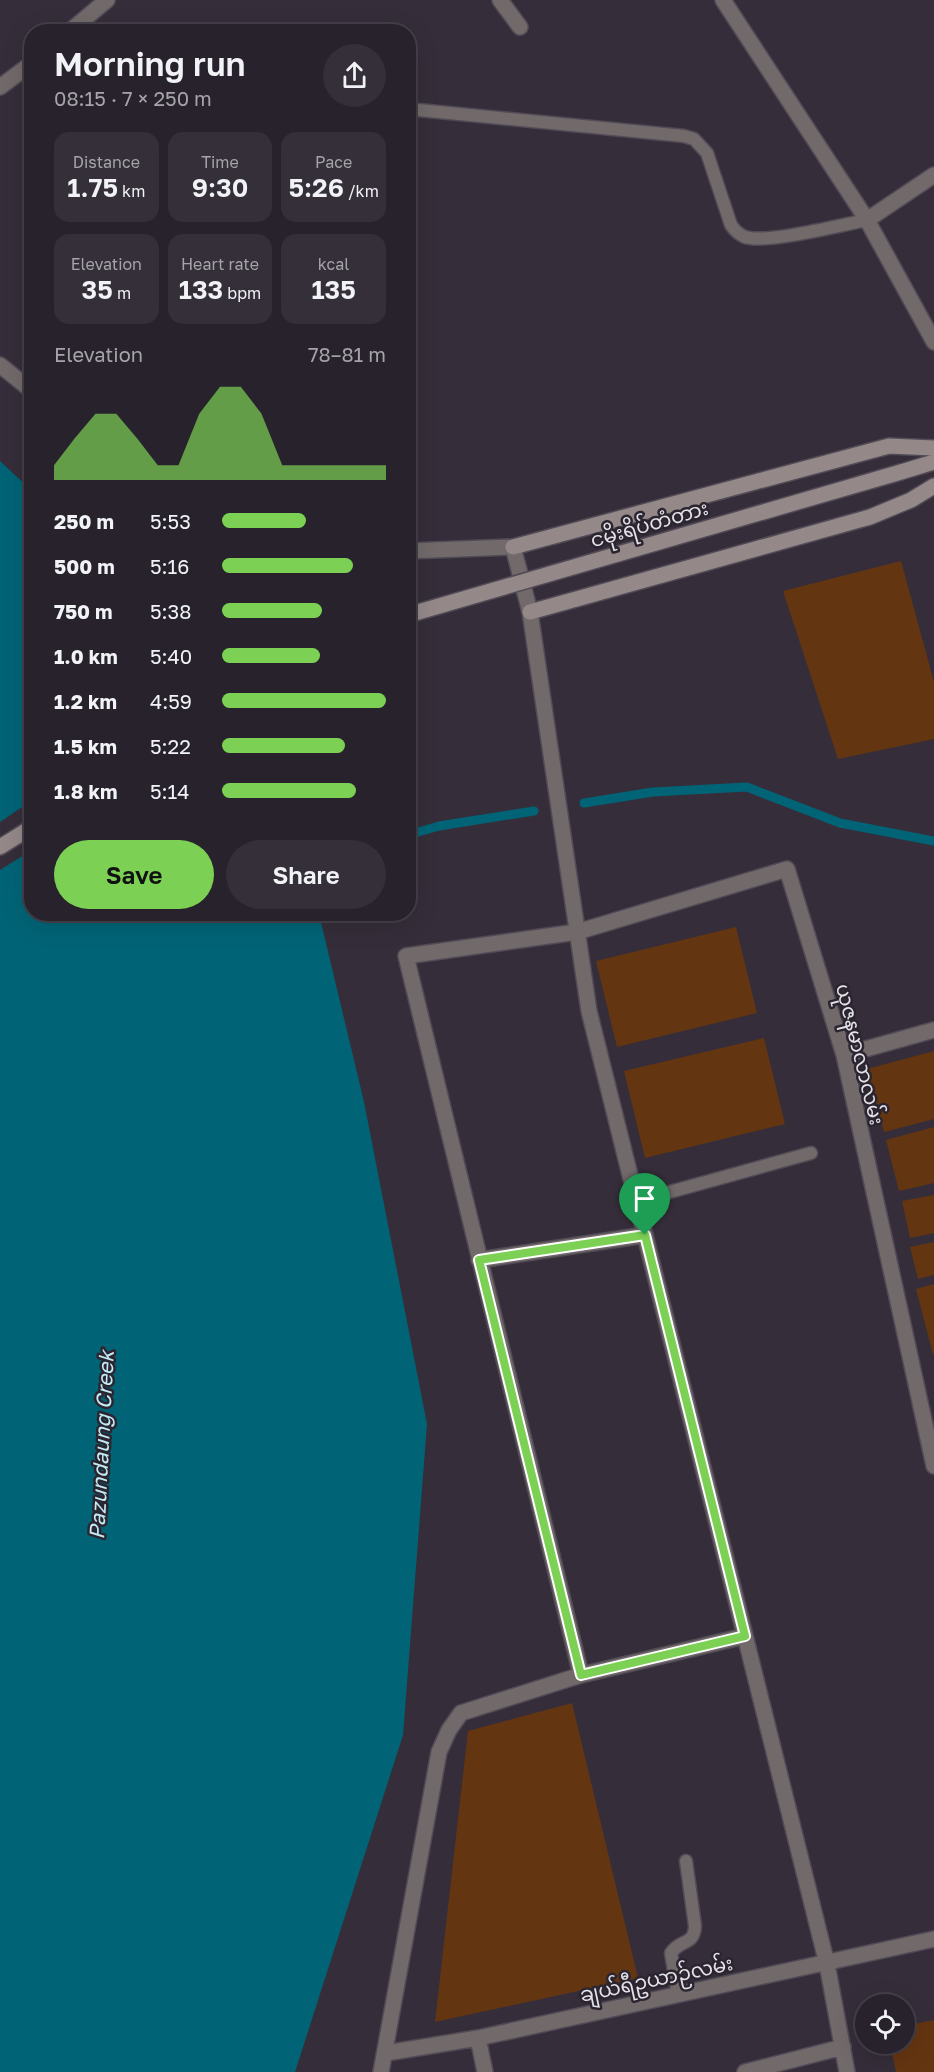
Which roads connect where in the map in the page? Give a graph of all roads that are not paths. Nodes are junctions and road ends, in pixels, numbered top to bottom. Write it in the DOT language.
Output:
graph roads {
  1 [pos="106,0"];
  2 [pos="500,0"];
  3 [pos="723,0"];
  4 [pos="78,24"];
  5 [pos="520,27"];
  6 [pos="24,69"];
  7 [pos="0,87"];
  8 [pos="416,110"];
  9 [pos="934,175"];
  10 [pos="867,220"];
  11 [pos="934,342"];
  12 [pos="0,365"];
  13 [pos="24,384"];
  14 [pos="934,448"];
  15 [pos="934,462"];
  16 [pos="934,488"];
  17 [pos="513,547"];
  18 [pos="416,551"];
  19 [pos="530,612"];
  20 [pos="416,613"];
  21 [pos="24,832"];
  22 [pos="0,847"];
  23 [pos="577,932"];
  24 [pos="934,1030"];
  25 [pos="844,1055"];
  26 [pos="811,1153"];
  27 [pos="636,1201"];
  28 [pos="645,1235"];
  29 [pos="479,1260"];
  30 [pos="934,1466"];
  31 [pos="745,1636"];
  32 [pos="581,1675"];
  33 [pos="686,1861"];
  34 [pos="934,1939"];
  35 [pos="827,1964"];
  36 [pos="678,1995"];
  37 [pos="478,2038"];
  38 [pos="843,2047"];
  39 [pos="386,2053"];
  40 [pos="381,2072"];
  41 [pos="485,2072"];
  42 [pos="745,2072"];
  43 [pos="848,2072"];
  1 -- 4 [label="street"];
  2 -- 5 [label="street"];
  3 -- 10 [label="street"];
  6 -- 7 [label="street"];
  8 -- 10 [label="lane"];
  9 -- 10 [label="street"];
  10 -- 11 [label="street"];
  12 -- 13 [label="street"];
  14 -- 17 [label="main road"];
  15 -- 20 [label="main road, ငမိုးရိပ်တံတား, bridge"];
  16 -- 19 [label="main road"];
  17 -- 18 [label="street"];
  17 -- 19 [label="street"];
  19 -- 23 [label="street"];
  21 -- 22 [label="main road"];
  23 -- 25 [label="street, ယုဇနမာလာလမ်း"];
  23 -- 27 [label="street"];
  23 -- 29 [label="street"];
  24 -- 25 [label="street"];
  25 -- 30 [label="street, ယုဇနမာလာလမ်း"];
  26 -- 27 [label="lane"];
  27 -- 28 [label="street"];
  28 -- 29 [label="street"];
  28 -- 31 [label="street"];
  29 -- 32 [label="street"];
  31 -- 32 [label="street"];
  31 -- 35 [label="street"];
  32 -- 39 [label="street"];
  33 -- 36 [label="lane"];
  34 -- 35 [label="street, ချယ်ရီဥယာဉ်လမ်း"];
  35 -- 36 [label="street, ချယ်ရီဥယာဉ်လမ်း"];
  35 -- 38 [label="street"];
  36 -- 37 [label="street, ချယ်ရီဥယာဉ်လမ်း"];
  37 -- 39 [label="street, ချယ်ရီဥယာဉ်လမ်း"];
  37 -- 41 [label="street"];
  38 -- 42 [label="street"];
  38 -- 43 [label="street"];
  39 -- 40 [label="street"];
}
